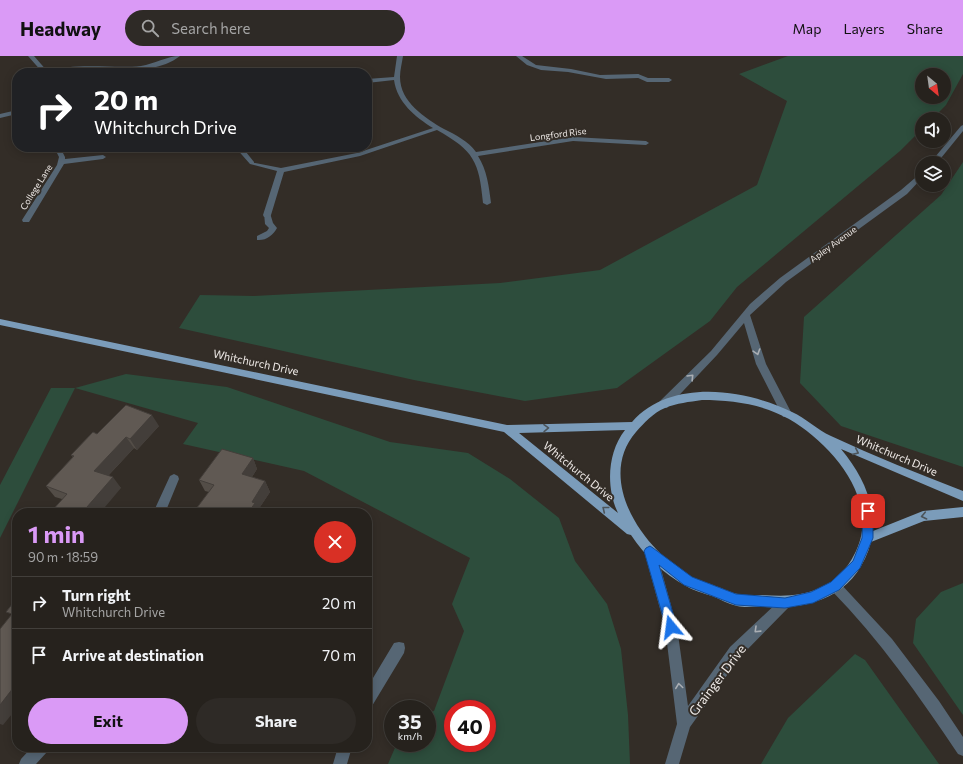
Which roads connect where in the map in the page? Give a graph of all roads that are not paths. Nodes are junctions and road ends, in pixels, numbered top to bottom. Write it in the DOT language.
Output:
graph roads {
  1 [pos="31,56"];
  2 [pos="177,56"];
  3 [pos="400,56"];
  4 [pos="519,56"];
  5 [pos="42,68"];
  6 [pos="141,68"];
  7 [pos="397,78"];
  8 [pos="372,80"];
  9 [pos="669,80"];
  10 [pos="12,113"];
  11 [pos="0,116"];
  12 [pos="963,127"];
  13 [pos="438,128"];
  14 [pos="646,143"];
  15 [pos="372,150"];
  16 [pos="60,152"];
  17 [pos="243,152"];
  18 [pos="367,152"];
  19 [pos="473,155"];
  20 [pos="939,156"];
  21 [pos="103,157"];
  22 [pos="61,162"];
  23 [pos="281,170"];
  24 [pos="915,181"];
  25 [pos="487,203"];
  26 [pos="26,220"];
  27 [pos="260,238"];
  28 [pos="746,315"];
  29 [pos="0,322"];
  30 [pos="663,405"];
  31 [pos="787,414"];
  32 [pos="633,426"];
  33 [pos="507,429"];
  34 [pos="821,436"];
  35 [pos="174,479"];
  36 [pos="963,496"];
  37 [pos="161,508"];
  38 [pos="963,512"];
  39 [pos="635,534"];
  40 [pos="868,538"];
  41 [pos="650,551"];
  42 [pos="835,586"];
  43 [pos="785,603"];
  44 [pos="399,648"];
  45 [pos="372,693"];
  46 [pos="684,724"];
  47 [pos="963,749"];
  48 [pos="37,752"];
  49 [pos="344,752"];
  50 [pos="26,764"];
  51 [pos="340,764"];
  52 [pos="672,764"];
  1 -- 5 [label="street"];
  2 -- 6 [label="street"];
  3 -- 7 [label="street"];
  4 -- 9 [label="street"];
  7 -- 8 [label="street"];
  7 -- 13 [label="street"];
  10 -- 11 [label="street"];
  12 -- 20 [label="street"];
  13 -- 15 [label="street"];
  13 -- 19 [label="street"];
  14 -- 19 [label="street, Longford Rise"];
  16 -- 22 [label="street, College Lane"];
  17 -- 23 [label="street"];
  18 -- 23 [label="street"];
  19 -- 25 [label="street"];
  21 -- 22 [label="street, College Lane"];
  22 -- 26 [label="street, College Lane"];
  23 -- 27 [label="street"];
  24 -- 28 [label="street, Apley Avenue"];
  30 -- 28 [label="street, Apley Avenue, one-way"];
  28 -- 31 [label="street, one-way"];
  29 -- 33 [label="main road, Whitchurch Drive"];
  30 -- 31 [label="main road, Whitchurch Drive"];
  30 -- 32 [label="main road, Whitchurch Drive"];
  31 -- 34 [label="main road, Whitchurch Drive"];
  33 -- 32 [label="main road, Whitchurch Drive, one-way"];
  32 -- 39 [label="main road, Whitchurch Drive"];
  39 -- 33 [label="main road, Whitchurch Drive, one-way"];
  34 -- 36 [label="main road, Whitchurch Drive, one-way"];
  34 -- 40 [label="main road, Whitchurch Drive"];
  35 -- 37 [label="street"];
  38 -- 40 [label="main road, one-way"];
  39 -- 41 [label="main road, Whitchurch Drive"];
  40 -- 42 [label="main road, Whitchurch Drive"];
  41 -- 43 [label="main road, Whitchurch Drive"];
  46 -- 41 [label="street, Grainger Drive, one-way"];
  42 -- 43 [label="main road, Whitchurch Drive"];
  42 -- 47 [label="street"];
  43 -- 46 [label="street, Grainger Drive, one-way"];
  44 -- 45 [label="street"];
  46 -- 52 [label="street, Grainger Drive"];
  48 -- 50 [label="street"];
  49 -- 51 [label="street"];
}
